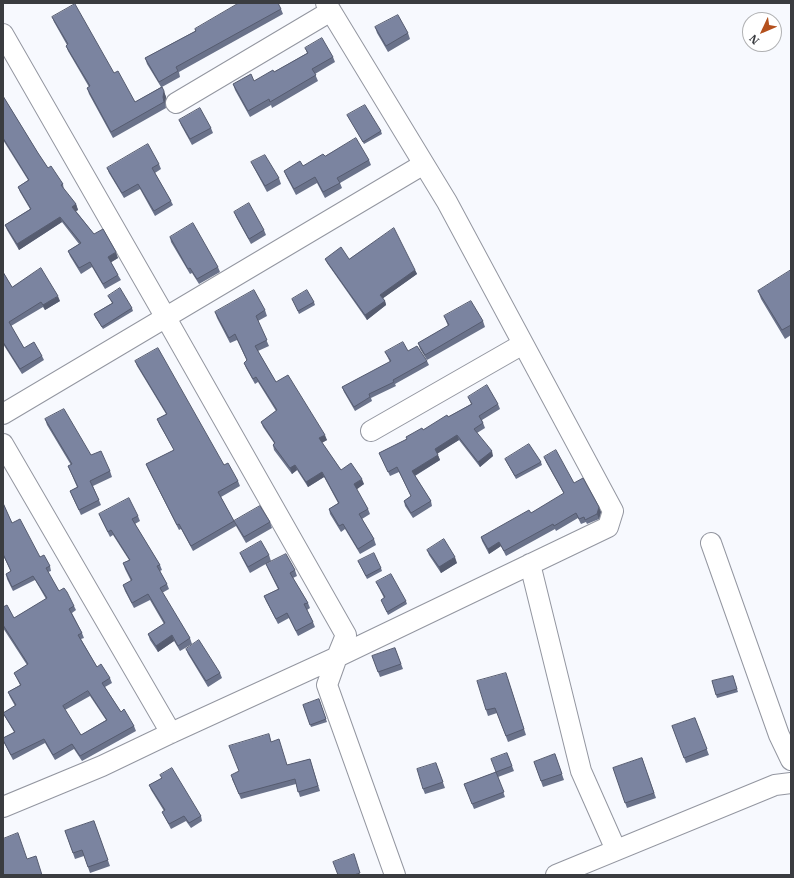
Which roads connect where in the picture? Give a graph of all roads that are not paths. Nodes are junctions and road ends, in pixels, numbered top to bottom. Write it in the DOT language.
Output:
graph roads {
  1 [pos="329,7"];
  2 [pos="3,34"];
  3 [pos="176,103"];
  4 [pos="424,164"];
  5 [pos="166,318"];
  6 [pos="523,344"];
  7 [pos="3,414"];
  8 [pos="371,431"];
  9 [pos="3,444"];
  10 [pos="711,543"];
  11 [pos="530,564"];
  12 [pos="337,657"];
  13 [pos="171,733"];
  14 [pos="791,760"];
  15 [pos="791,783"];
  16 [pos="3,807"];
  17 [pos="616,850"];
  18 [pos="395,875"];
  19 [pos="556,875"];
  1 -- 3 [label="street"];
  1 -- 4 [label="street"];
  2 -- 5 [label="street"];
  4 -- 5 [label="street"];
  4 -- 6 [label="street"];
  5 -- 7 [label="street"];
  5 -- 12 [label="street"];
  6 -- 8 [label="street"];
  6 -- 11 [label="street"];
  9 -- 13 [label="street"];
  10 -- 14 [label="street"];
  11 -- 12 [label="street"];
  11 -- 17 [label="street"];
  12 -- 13 [label="street"];
  12 -- 18 [label="street"];
  13 -- 16 [label="street"];
  15 -- 17 [label="street"];
  17 -- 19 [label="street"];
}
